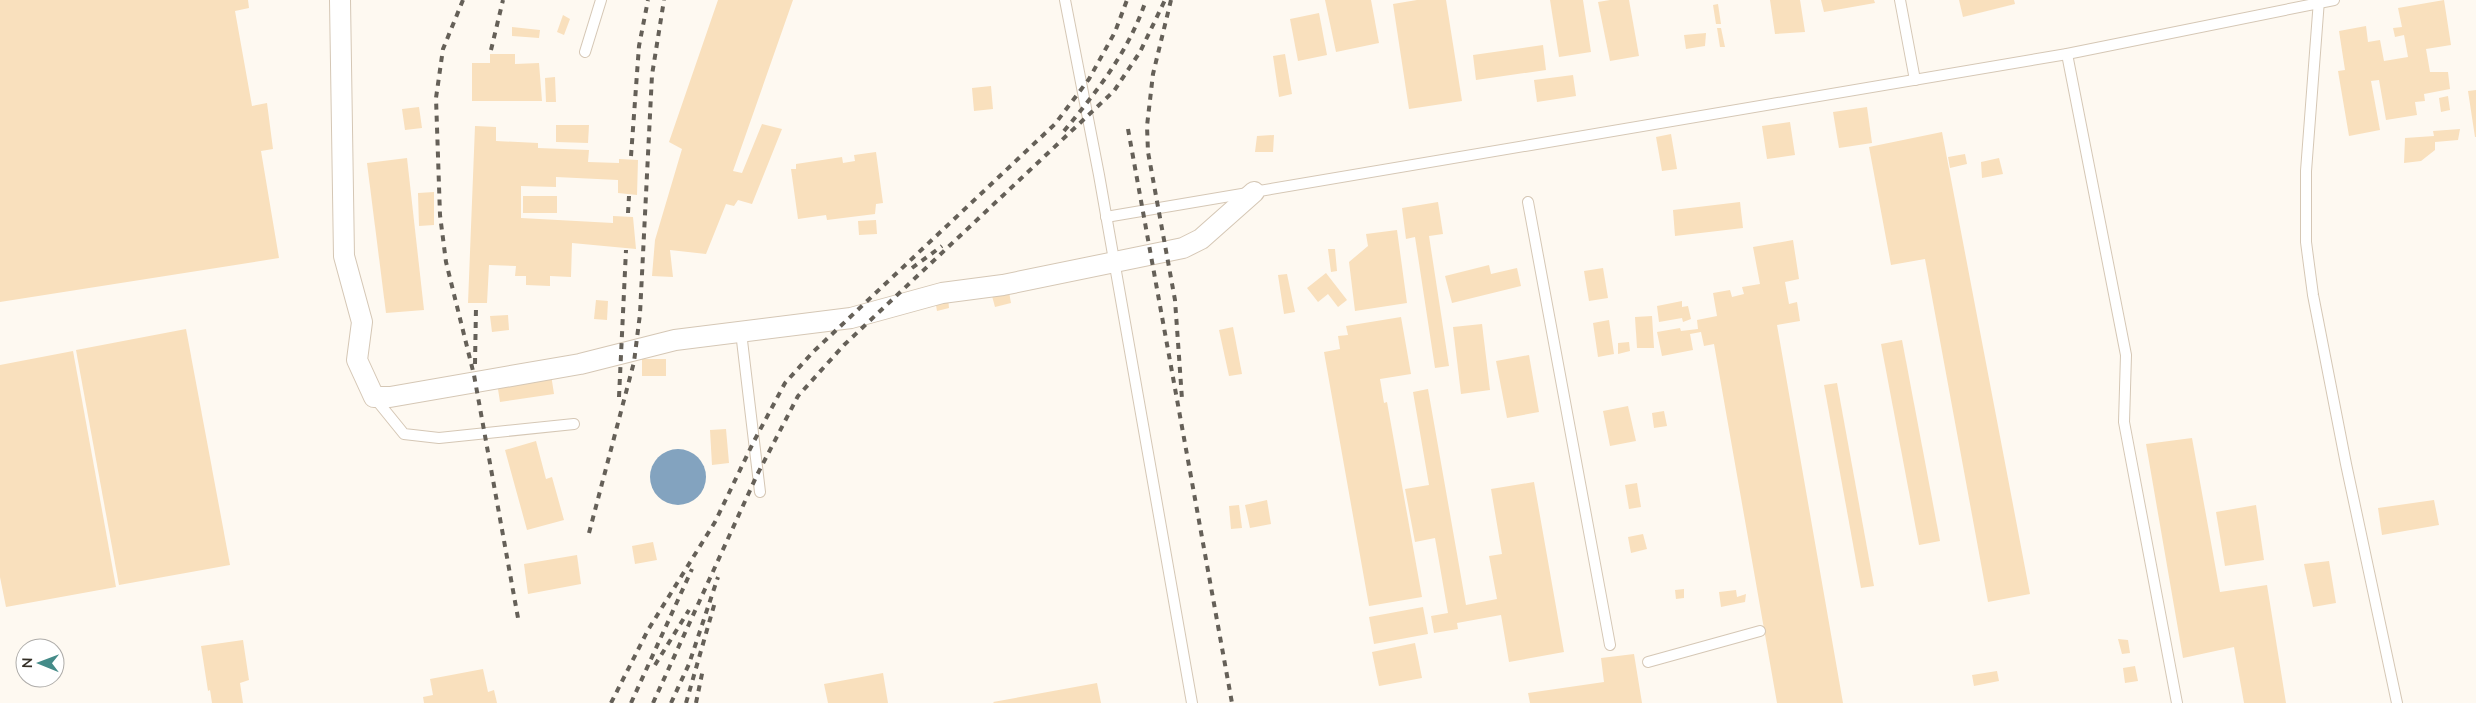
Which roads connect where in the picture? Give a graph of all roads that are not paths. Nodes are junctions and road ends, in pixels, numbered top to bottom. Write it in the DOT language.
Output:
graph roads {
  1 [pos="340,0"];
  2 [pos="601,0"];
  3 [pos="1064,0"];
  4 [pos="1900,0"];
  5 [pos="2334,0"];
  6 [pos="2319,1"];
  7 [pos="585,52"];
  8 [pos="2067,54"];
  9 [pos="1915,80"];
  10 [pos="1254,192"];
  11 [pos="1528,202"];
  12 [pos="1106,217"];
  13 [pos="1114,261"];
  14 [pos="740,332"];
  15 [pos="374,397"];
  16 [pos="574,424"];
  17 [pos="760,492"];
  18 [pos="1760,631"];
  19 [pos="1610,645"];
  20 [pos="1648,662"];
  21 [pos="1192,703"];
  22 [pos="2177,703"];
  23 [pos="2397,703"];
  1 -- 15 [label="street"];
  2 -- 7 [label="lane"];
  3 -- 12 [label="lane"];
  4 -- 9 [label="lane"];
  5 -- 6 [label="lane"];
  6 -- 8 [label="lane"];
  6 -- 23 [label="lane"];
  8 -- 9 [label="lane"];
  8 -- 22 [label="lane"];
  9 -- 10 [label="lane"];
  10 -- 12 [label="lane"];
  10 -- 13 [label="street"];
  11 -- 19 [label="lane"];
  12 -- 13 [label="lane"];
  13 -- 14 [label="street"];
  13 -- 21 [label="lane"];
  14 -- 15 [label="street"];
  14 -- 17 [label="lane"];
  15 -- 16 [label="lane"];
  18 -- 20 [label="lane"];
}
